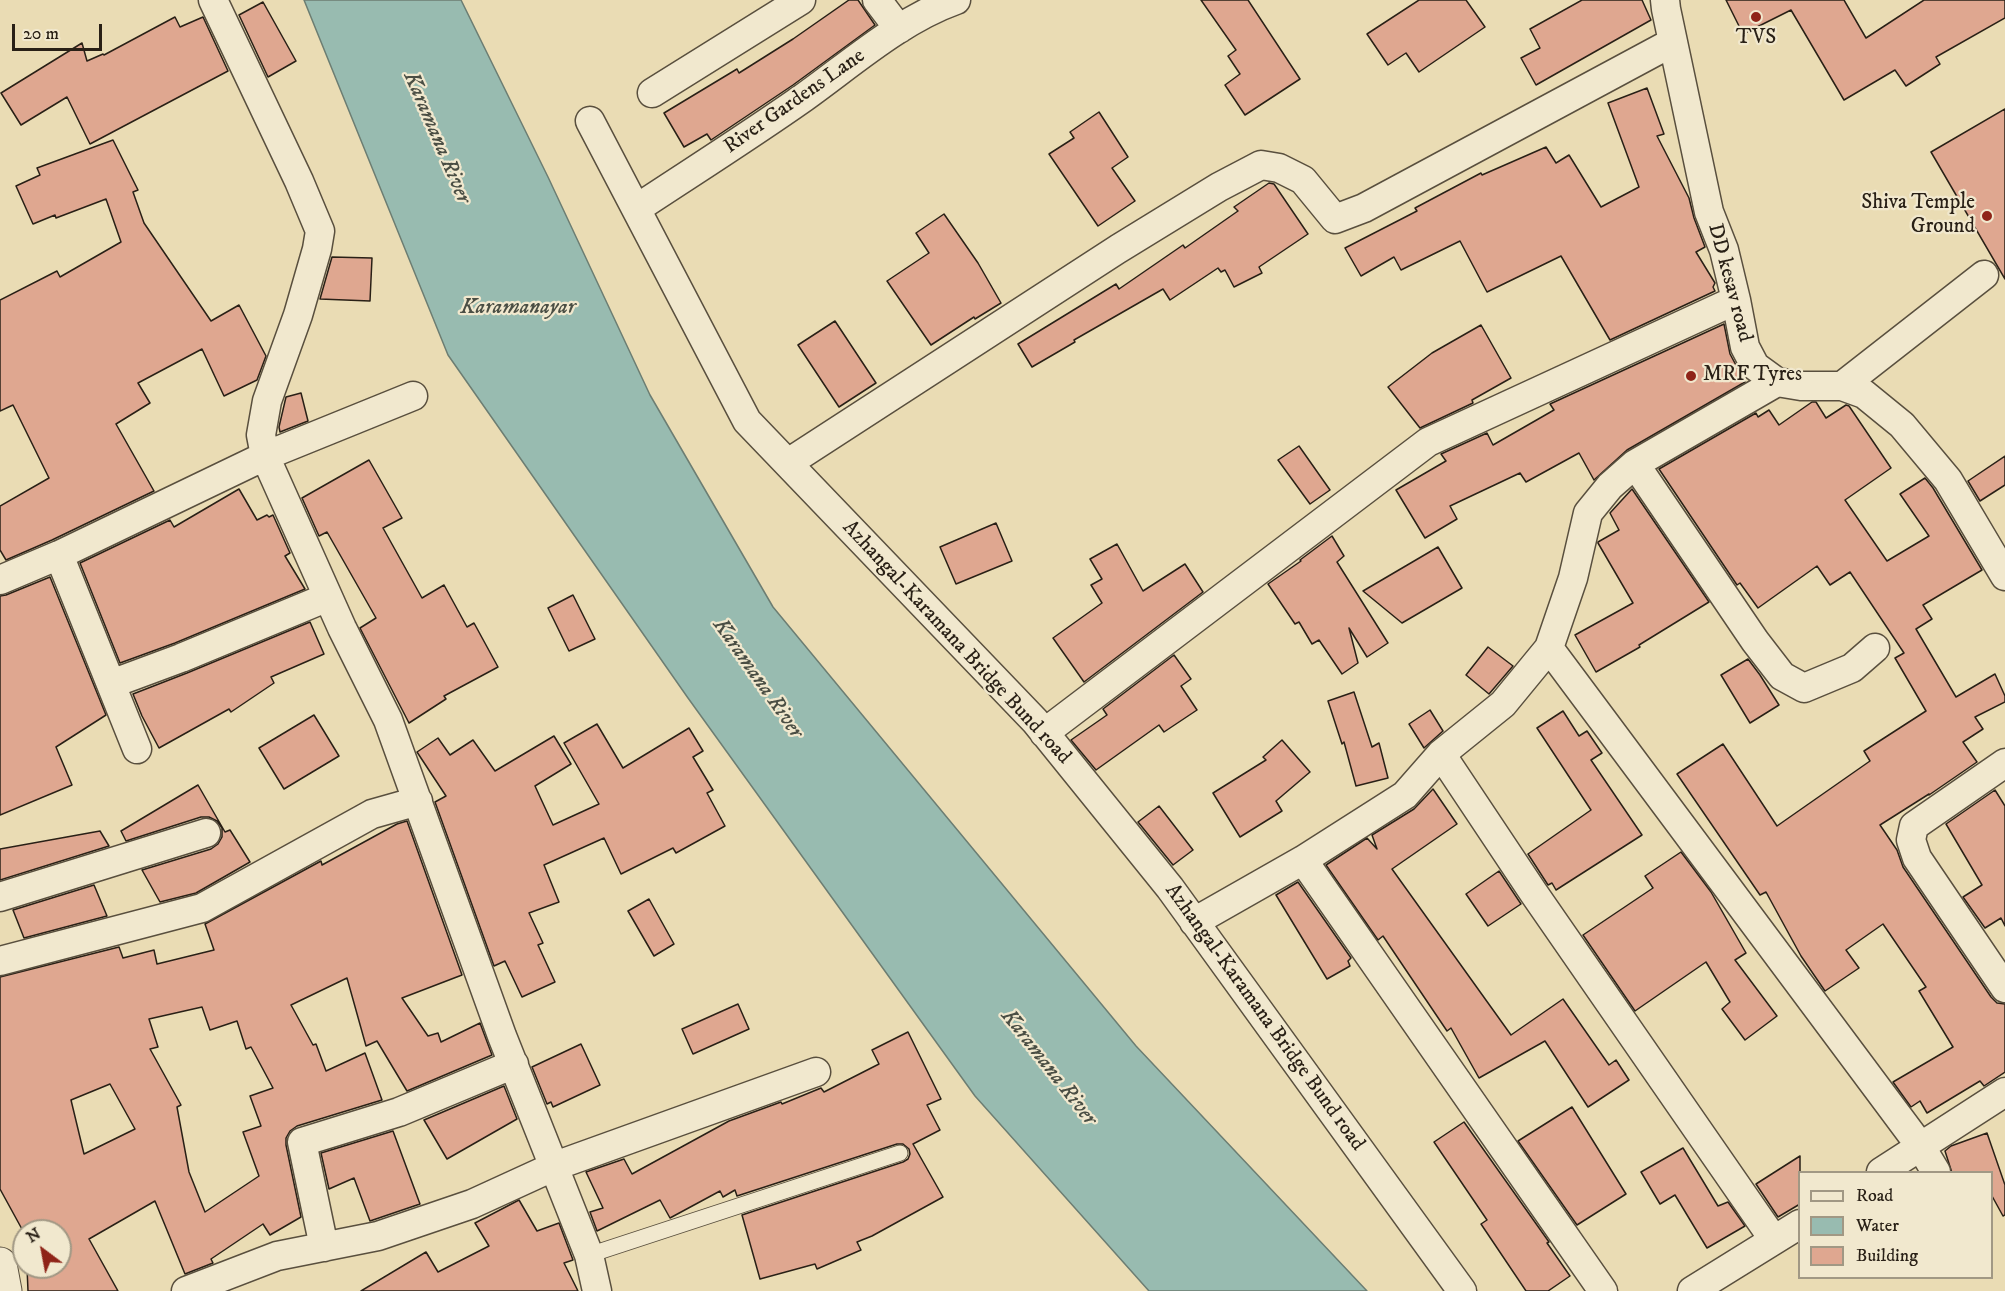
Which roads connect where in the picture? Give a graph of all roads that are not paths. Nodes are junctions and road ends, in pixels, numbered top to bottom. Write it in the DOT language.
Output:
graph roads {
  1 [pos="213,0"];
  2 [pos="801,0"];
  3 [pos="877,0"];
  4 [pos="956,0"];
  5 [pos="1665,0"];
  6 [pos="899,29"];
  7 [pos="1673,42"];
  8 [pos="652,93"];
  9 [pos="590,121"];
  10 [pos="636,209"];
  11 [pos="1984,275"];
  12 [pos="1736,300"];
  13 [pos="1777,382"];
  14 [pos="1842,386"];
  15 [pos="413,396"];
  16 [pos="265,456"];
  17 [pos="788,464"];
  18 [pos="1635,464"];
  19 [pos="59,555"];
  20 [pos="2005,576"];
  21 [pos="0,580"];
  22 [pos="328,597"];
  23 [pos="1549,648"];
  24 [pos="1875,648"];
  25 [pos="111,684"];
  26 [pos="1044,733"];
  27 [pos="137,749"];
  28 [pos="1441,754"];
  29 [pos="2005,763"];
  30 [pos="418,801"];
  31 [pos="206,833"];
  32 [pos="1304,861"];
  33 [pos="0,897"];
  34 [pos="1194,922"];
  35 [pos="0,961"];
  36 [pos="2005,987"];
  37 [pos="514,1064"];
  38 [pos="816,1072"];
  39 [pos="2005,1092"];
  40 [pos="1921,1147"];
  41 [pos="900,1153"];
  42 [pos="555,1166"];
  43 [pos="1884,1171"];
  44 [pos="1935,1171"];
  45 [pos="1798,1225"];
  46 [pos="1774,1240"];
  47 [pos="324,1247"];
  48 [pos="589,1255"];
  49 [pos="0,1264"];
  50 [pos="5,1291"];
  51 [pos="186,1291"];
  52 [pos="597,1291"];
  53 [pos="1462,1291"];
  54 [pos="1603,1291"];
  55 [pos="1692,1291"];
  1 -- 16 [label="street"];
  2 -- 8 [label="street"];
  3 -- 6 [label="street"];
  4 -- 6 [label="street, River Gardens Lane"];
  5 -- 7 [label="street, DD kesav road"];
  6 -- 10 [label="street, River Gardens Lane"];
  7 -- 12 [label="street, DD kesav road"];
  7 -- 17 [label="street"];
  9 -- 10 [label="street, Azhangal-Karamana Bridge Bund road"];
  10 -- 17 [label="street, Azhangal-Karamana Bridge Bund road"];
  11 -- 14 [label="street"];
  12 -- 13 [label="street, DD kesav road"];
  12 -- 26 [label="street"];
  13 -- 14 [label="street"];
  13 -- 18 [label="street"];
  14 -- 20 [label="street"];
  15 -- 16 [label="street"];
  16 -- 19 [label="street"];
  16 -- 22 [label="street"];
  17 -- 26 [label="street, Azhangal-Karamana Bridge Bund road"];
  18 -- 23 [label="street"];
  18 -- 24 [label="street"];
  19 -- 21 [label="street"];
  19 -- 25 [label="street"];
  22 -- 25 [label="street"];
  22 -- 30 [label="street"];
  23 -- 28 [label="street"];
  23 -- 40 [label="street"];
  25 -- 27 [label="street"];
  26 -- 34 [label="street, Azhangal-Karamana Bridge Bund road"];
  28 -- 32 [label="street"];
  28 -- 46 [label="street"];
  29 -- 36 [label="street"];
  30 -- 35 [label="street"];
  30 -- 37 [label="street"];
  31 -- 33 [label="street"];
  32 -- 34 [label="street"];
  32 -- 54 [label="street"];
  34 -- 53 [label="street, Azhangal-Karamana Bridge Bund road"];
  37 -- 42 [label="street"];
  37 -- 47 [label="street"];
  38 -- 42 [label="street"];
  39 -- 40 [label="street"];
  40 -- 43 [label="street"];
  40 -- 44 [label="street"];
  41 -- 48 [label="lane"];
  42 -- 47 [label="street"];
  42 -- 48 [label="street"];
  45 -- 46 [label="street"];
  46 -- 55 [label="street"];
  47 -- 51 [label="street"];
  48 -- 52 [label="street"];
  49 -- 50 [label="street"];
}
